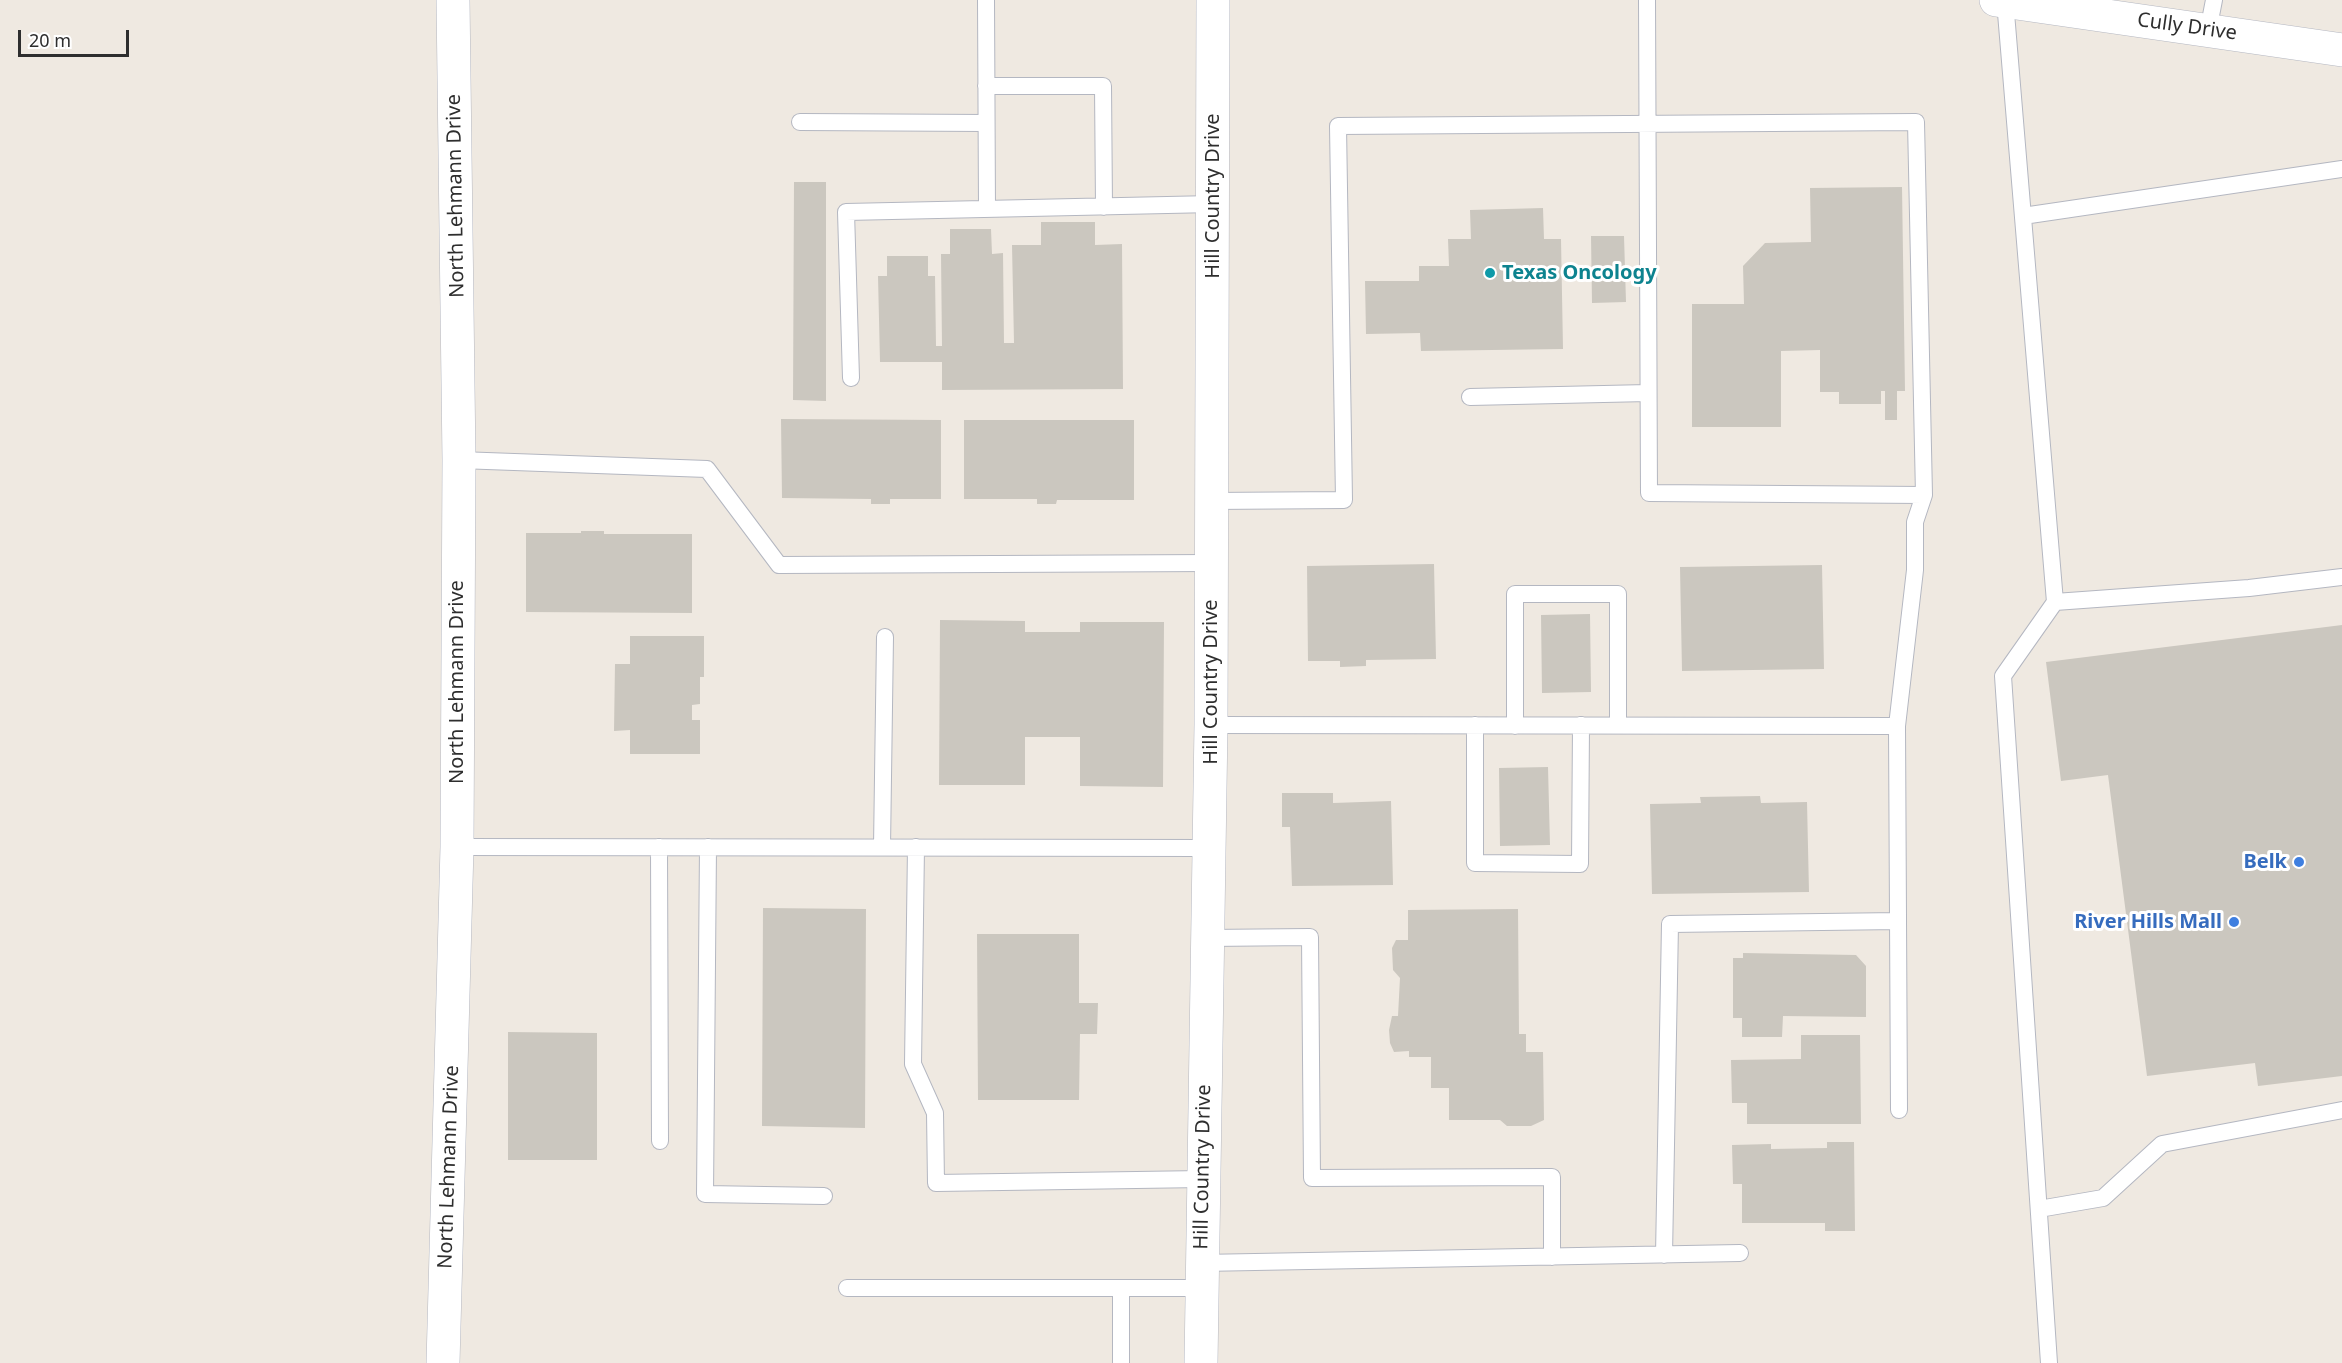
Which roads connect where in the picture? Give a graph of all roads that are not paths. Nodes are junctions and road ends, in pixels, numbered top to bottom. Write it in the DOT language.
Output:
graph roads {
  1 [pos="453,0"];
  2 [pos="986,0"];
  3 [pos="1213,0"];
  4 [pos="1647,0"];
  5 [pos="1996,0"];
  6 [pos="2005,1"];
  7 [pos="2211,15"];
  8 [pos="2342,50"];
  9 [pos="986,86"];
  10 [pos="800,122"];
  11 [pos="986,123"];
  12 [pos="1648,123"];
  13 [pos="2342,170"];
  14 [pos="1213,204"];
  15 [pos="1104,207"];
  16 [pos="987,209"];
  17 [pos="2023,216"];
  18 [pos="851,378"];
  19 [pos="1648,393"];
  20 [pos="1470,397"];
  21 [pos="459,460"];
  22 [pos="1924,495"];
  23 [pos="1212,501"];
  24 [pos="1212,563"];
  25 [pos="2342,577"];
  26 [pos="2055,602"];
  27 [pos="885,637"];
  28 [pos="1211,725"];
  29 [pos="1475,725"];
  30 [pos="1581,725"];
  31 [pos="1618,725"];
  32 [pos="1515,726"];
  33 [pos="1897,726"];
  34 [pos="457,847"];
  35 [pos="659,847"];
  36 [pos="708,847"];
  37 [pos="882,848"];
  38 [pos="916,848"];
  39 [pos="1209,848"];
  40 [pos="1898,921"];
  41 [pos="1207,938"];
  42 [pos="1899,1110"];
  43 [pos="2342,1110"];
  44 [pos="660,1141"];
  45 [pos="1203,1179"];
  46 [pos="824,1196"];
  47 [pos="2039,1209"];
  48 [pos="1740,1253"];
  49 [pos="1664,1255"];
  50 [pos="1552,1257"];
  51 [pos="1201,1276"];
  52 [pos="848,1288"];
  53 [pos="1121,1288"];
  54 [pos="443,1363"];
  55 [pos="1120,1363"];
  56 [pos="1201,1363"];
  57 [pos="2049,1363"];
  1 -- 21 [label="street, North Lehmann Drive"];
  2 -- 9 [label="lane"];
  3 -- 14 [label="street, Hill Country Drive"];
  4 -- 12 [label="lane"];
  5 -- 6 [label="street, Cully Drive"];
  6 -- 7 [label="street, Cully Drive"];
  6 -- 17 [label="lane"];
  7 -- 8 [label="street, Cully Drive"];
  9 -- 11 [label="lane"];
  9 -- 15 [label="lane"];
  10 -- 11 [label="lane"];
  11 -- 16 [label="lane"];
  12 -- 19 [label="lane"];
  12 -- 22 [label="lane"];
  12 -- 23 [label="lane"];
  13 -- 17 [label="lane"];
  14 -- 15 [label="lane"];
  14 -- 23 [label="street, Hill Country Drive"];
  15 -- 16 [label="lane"];
  16 -- 18 [label="lane"];
  17 -- 26 [label="lane"];
  19 -- 20 [label="lane"];
  19 -- 22 [label="lane"];
  21 -- 24 [label="lane"];
  21 -- 34 [label="street, North Lehmann Drive"];
  22 -- 33 [label="lane"];
  23 -- 24 [label="street, Hill Country Drive"];
  24 -- 28 [label="street, Hill Country Drive"];
  25 -- 26 [label="lane"];
  26 -- 47 [label="lane"];
  27 -- 37 [label="lane"];
  28 -- 29 [label="lane"];
  28 -- 39 [label="street, Hill Country Drive"];
  29 -- 30 [label="lane"];
  29 -- 32 [label="lane"];
  30 -- 31 [label="lane"];
  30 -- 32 [label="lane"];
  31 -- 32 [label="lane"];
  31 -- 33 [label="lane"];
  33 -- 40 [label="lane"];
  34 -- 35 [label="lane"];
  34 -- 54 [label="street, North Lehmann Drive"];
  35 -- 36 [label="lane"];
  35 -- 44 [label="lane"];
  36 -- 37 [label="lane"];
  36 -- 46 [label="lane"];
  37 -- 38 [label="lane"];
  38 -- 39 [label="lane"];
  38 -- 45 [label="lane"];
  39 -- 41 [label="street, Hill Country Drive"];
  40 -- 42 [label="lane"];
  40 -- 49 [label="lane"];
  41 -- 45 [label="street, Hill Country Drive"];
  41 -- 50 [label="lane"];
  43 -- 47 [label="lane"];
  45 -- 51 [label="street, Hill Country Drive"];
  47 -- 57 [label="lane"];
  48 -- 49 [label="lane"];
  49 -- 50 [label="lane"];
  50 -- 51 [label="lane"];
  51 -- 53 [label="lane"];
  51 -- 56 [label="street, Hill Country Drive"];
  52 -- 53 [label="lane"];
  53 -- 55 [label="lane"];
}
